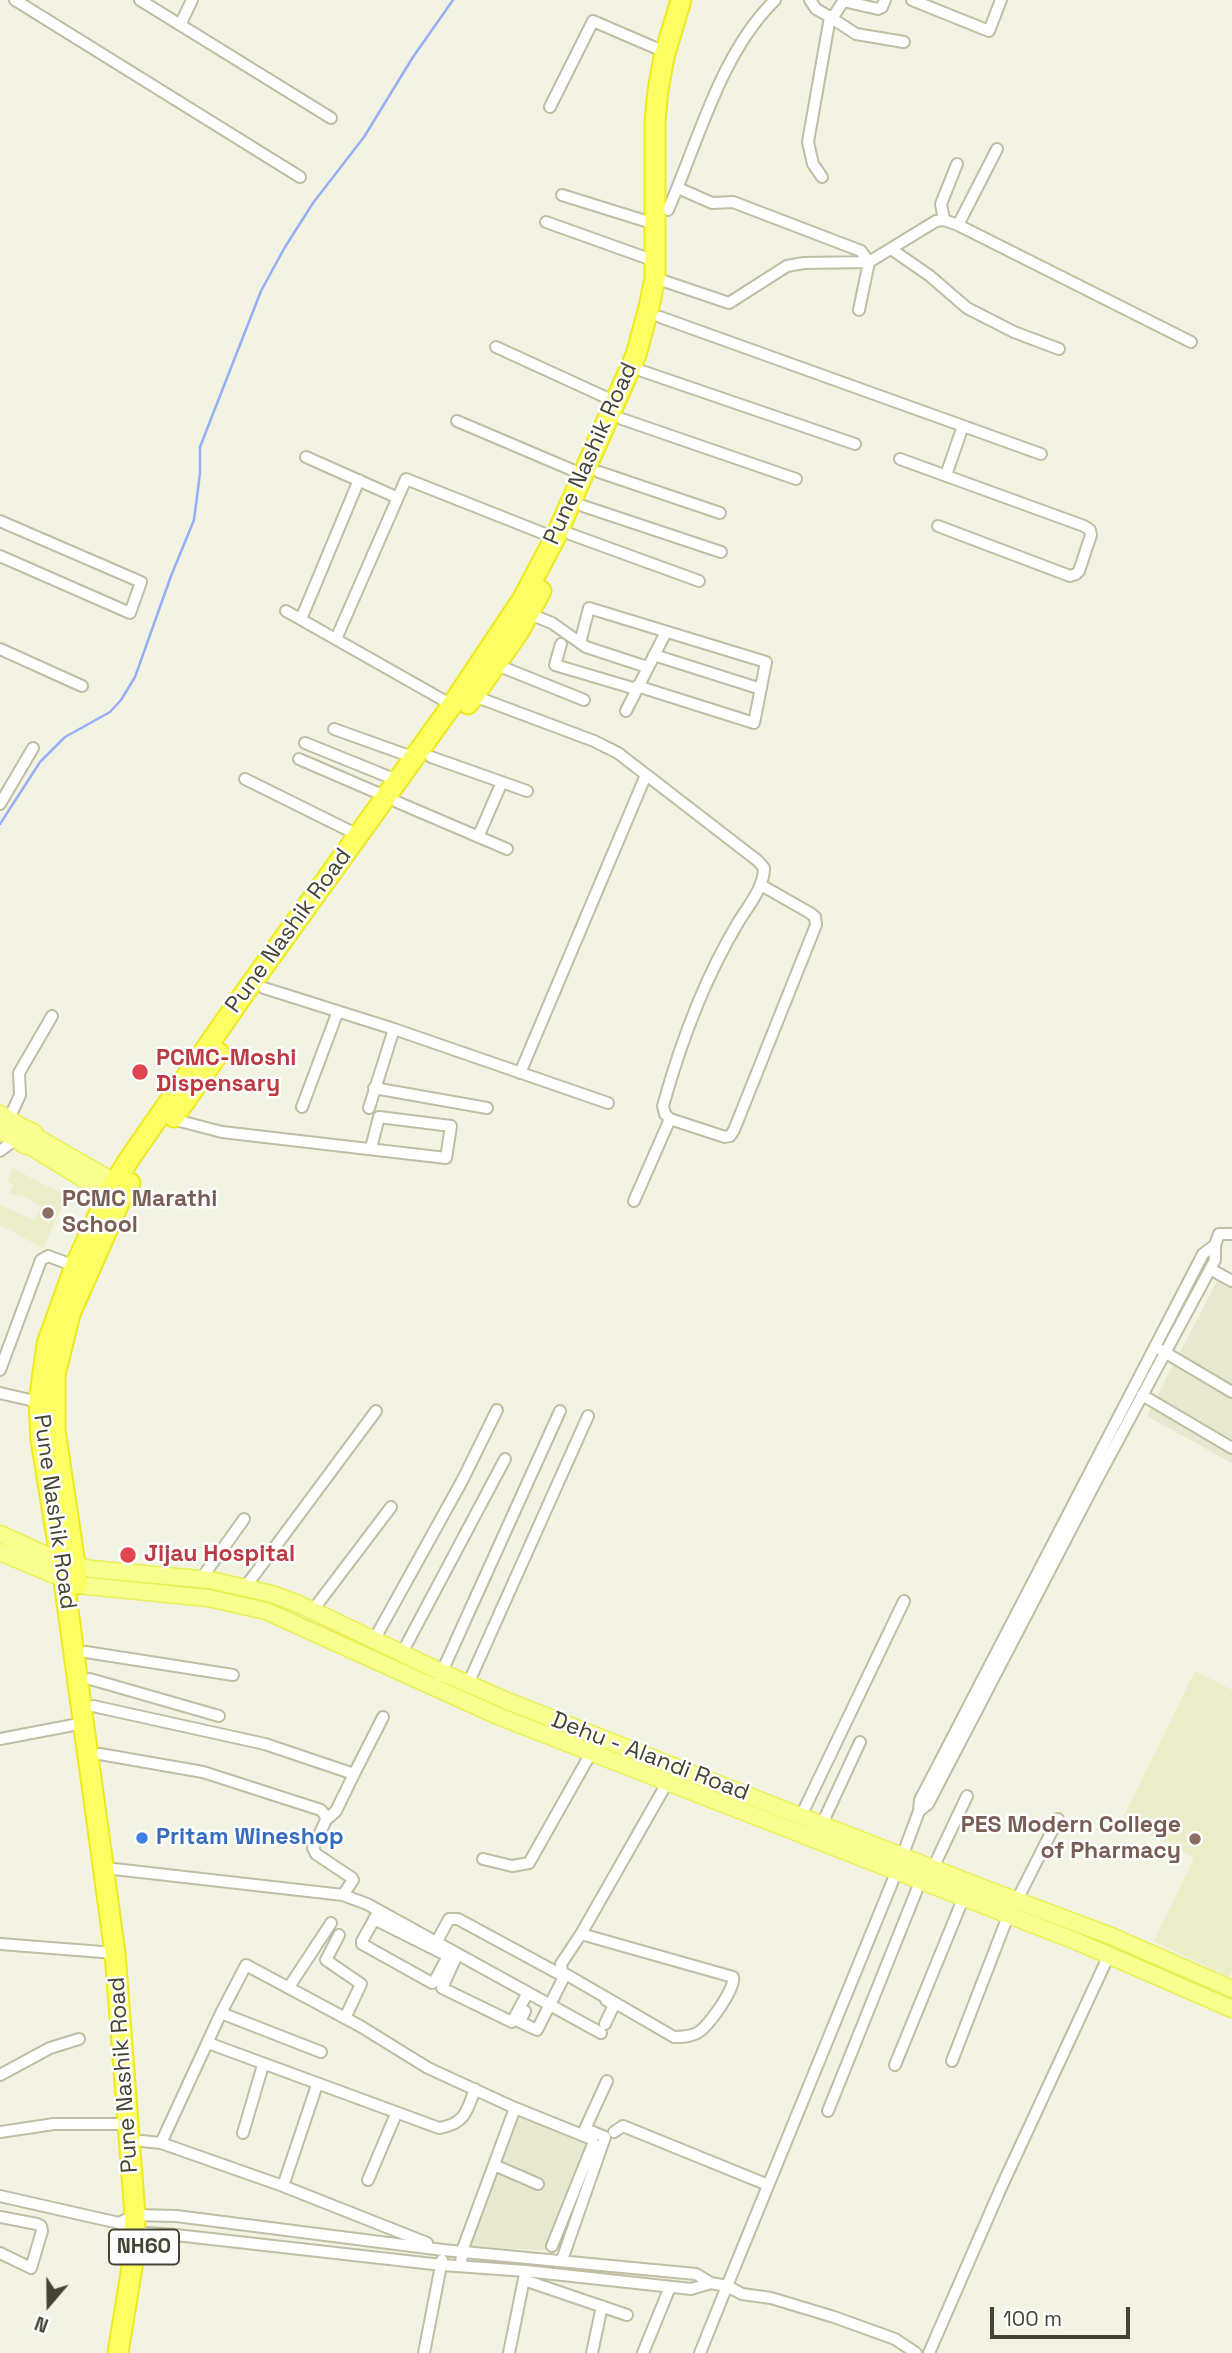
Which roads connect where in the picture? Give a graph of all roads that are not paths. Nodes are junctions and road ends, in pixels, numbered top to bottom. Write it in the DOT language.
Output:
graph roads {
  1 [pos="15,0"];
  2 [pos="140,0"];
  3 [pos="192,0"];
  4 [pos="681,0"];
  5 [pos="694,0"];
  6 [pos="775,0"];
  7 [pos="810,0"];
  8 [pos="885,0"];
  9 [pos="912,0"];
  10 [pos="1001,0"];
  11 [pos="844,1"];
  12 [pos="830,18"];
  13 [pos="180,25"];
  14 [pos="905,42"];
  15 [pos="665,52"];
  16 [pos="550,107"];
  17 [pos="331,118"];
  18 [pos="997,149"];
  19 [pos="957,164"];
  20 [pos="300,177"];
  21 [pos="822,177"];
  22 [pos="678,188"];
  23 [pos="562,195"];
  24 [pos="662,217"];
  25 [pos="944,220"];
  26 [pos="546,222"];
  27 [pos="958,225"];
  28 [pos="891,249"];
  29 [pos="869,262"];
  30 [pos="659,273"];
  31 [pos="859,310"];
  32 [pos="660,317"];
  33 [pos="1192,342"];
  34 [pos="496,347"];
  35 [pos="1059,349"];
  36 [pos="642,371"];
  37 [pos="619,411"];
  38 [pos="457,421"];
  39 [pos="963,426"];
  40 [pos="855,444"];
  41 [pos="1041,454"];
  42 [pos="306,457"];
  43 [pos="900,459"];
  44 [pos="591,474"];
  45 [pos="946,475"];
  46 [pos="796,479"];
  47 [pos="359,481"];
  48 [pos="396,497"];
  49 [pos="583,506"];
  50 [pos="720,513"];
  51 [pos="0,521"];
  52 [pos="938,526"];
  53 [pos="562,536"];
  54 [pos="721,552"];
  55 [pos="0,556"];
  56 [pos="699,581"];
  57 [pos="286,611"];
  58 [pos="530,614"];
  59 [pos="301,619"];
  60 [pos="666,632"];
  61 [pos="336,639"];
  62 [pos="580,643"];
  63 [pos="561,645"];
  64 [pos="0,649"];
  65 [pos="654,655"];
  66 [pos="497,665"];
  67 [pos="647,667"];
  68 [pos="82,686"];
  69 [pos="636,688"];
  70 [pos="761,689"];
  71 [pos="474,696"];
  72 [pos="584,700"];
  73 [pos="452,705"];
  74 [pos="626,711"];
  75 [pos="334,729"];
  76 [pos="305,743"];
  77 [pos="33,748"];
  78 [pos="423,757"];
  79 [pos="299,759"];
  80 [pos="646,775"];
  81 [pos="245,779"];
  82 [pos="399,780"];
  83 [pos="502,782"];
  84 [pos="527,791"];
  85 [pos="392,800"];
  86 [pos="0,804"];
  87 [pos="358,835"];
  88 [pos="478,837"];
  89 [pos="507,849"];
  90 [pos="761,885"];
  91 [pos="264,988"];
  92 [pos="338,1011"];
  93 [pos="52,1016"];
  94 [pos="394,1029"];
  95 [pos="520,1073"];
  96 [pos="374,1088"];
  97 [pos="608,1103"];
  98 [pos="302,1107"];
  99 [pos="369,1108"];
  100 [pos="487,1108"];
  101 [pos="172,1119"];
  102 [pos="670,1119"];
  103 [pos="3,1121"];
  104 [pos="26,1139"];
  105 [pos="371,1148"];
  106 [pos="0,1151"];
  107 [pos="118,1192"];
  108 [pos="634,1201"];
  109 [pos="1232,1234"];
  110 [pos="1215,1245"];
  111 [pos="75,1266"];
  112 [pos="1210,1269"];
  113 [pos="1232,1281"];
  114 [pos="1160,1349"];
  115 [pos="0,1370"];
  116 [pos="1232,1392"];
  117 [pos="0,1393"];
  118 [pos="1147,1398"];
  119 [pos="39,1402"];
  120 [pos="497,1410"];
  121 [pos="376,1411"];
  122 [pos="560,1411"];
  123 [pos="588,1416"];
  124 [pos="1232,1448"];
  125 [pos="505,1459"];
  126 [pos="391,1507"];
  127 [pos="244,1519"];
  128 [pos="0,1534"];
  129 [pos="0,1552"];
  130 [pos="69,1574"];
  131 [pos="201,1579"];
  132 [pos="246,1587"];
  133 [pos="904,1601"];
  134 [pos="313,1610"];
  135 [pos="374,1640"];
  136 [pos="86,1652"];
  137 [pos="402,1653"];
  138 [pos="441,1672"];
  139 [pos="233,1675"];
  140 [pos="90,1679"];
  141 [pos="468,1684"];
  142 [pos="434,1688"];
  143 [pos="89,1714"];
  144 [pos="219,1716"];
  145 [pos="383,1717"];
  146 [pos="0,1739"];
  147 [pos="860,1742"];
  148 [pos="949,1751"];
  149 [pos="590,1753"];
  150 [pos="100,1754"];
  151 [pos="354,1774"];
  152 [pos="667,1783"];
  153 [pos="967,1796"];
  154 [pos="801,1816"];
  155 [pos="1058,1819"];
  156 [pos="326,1820"];
  157 [pos="822,1824"];
  158 [pos="902,1856"];
  159 [pos="483,1859"];
  160 [pos="933,1868"];
  161 [pos="114,1869"];
  162 [pos="896,1873"];
  163 [pos="920,1882"];
  164 [pos="343,1895"];
  165 [pos="963,1899"];
  166 [pos="1017,1900"];
  167 [pos="376,1915"];
  168 [pos="1008,1916"];
  169 [pos="331,1923"];
  170 [pos="581,1934"];
  171 [pos="339,1935"];
  172 [pos="436,1943"];
  173 [pos="0,1944"];
  174 [pos="115,1953"];
  175 [pos="457,1955"];
  176 [pos="1109,1955"];
  177 [pos="565,1977"];
  178 [pos="289,1987"];
  179 [pos="1232,1989"];
  180 [pos="530,1995"];
  181 [pos="550,2006"];
  182 [pos="1232,2009"];
  183 [pos="221,2013"];
  184 [pos="345,2018"];
  185 [pos="79,2039"];
  186 [pos="208,2043"];
  187 [pos="321,2052"];
  188 [pos="953,2061"];
  189 [pos="263,2065"];
  190 [pos="895,2065"];
  191 [pos="0,2075"];
  192 [pos="607,2081"];
  193 [pos="317,2085"];
  194 [pos="475,2089"];
  195 [pos="515,2108"];
  196 [pos="828,2111"];
  197 [pos="396,2114"];
  198 [pos="128,2124"];
  199 [pos="0,2132"];
  200 [pos="614,2132"];
  201 [pos="243,2133"];
  202 [pos="151,2142"];
  203 [pos="494,2165"];
  204 [pos="368,2180"];
  205 [pos="538,2184"];
  206 [pos="768,2185"];
  207 [pos="284,2186"];
  208 [pos="0,2196"];
  209 [pos="0,2217"];
  210 [pos="135,2224"];
  211 [pos="552,2246"];
  212 [pos="443,2250"];
  213 [pos="462,2251"];
  214 [pos="0,2253"];
  215 [pos="529,2258"];
  216 [pos="562,2260"];
  217 [pos="579,2262"];
  218 [pos="442,2265"];
  219 [pos="461,2266"];
  220 [pos="525,2276"];
  221 [pos="577,2276"];
  222 [pos="711,2283"];
  223 [pos="727,2286"];
  224 [pos="670,2287"];
  225 [pos="602,2306"];
  226 [pos="627,2315"];
  227 [pos="118,2353"];
  228 [pos="130,2353"];
  229 [pos="424,2353"];
  230 [pos="509,2353"];
  231 [pos="592,2353"];
  232 [pos="643,2353"];
  233 [pos="700,2353"];
  234 [pos="916,2353"];
  235 [pos="929,2353"];
  1 -- 20 [label="street"];
  2 -- 13 [label="street"];
  3 -- 13 [label="street"];
  4 -- 15 [label="highway, Pune Nashik Road / NH60"];
  5 -- 24 [label="highway, Pune Nashik Road / NH60"];
  6 -- 22 [label="street"];
  7 -- 12 [label="street"];
  8 -- 11 [label="street"];
  9 -- 10 [label="street"];
  11 -- 12 [label="street"];
  12 -- 14 [label="street"];
  12 -- 21 [label="street"];
  13 -- 17 [label="street"];
  15 -- 16 [label="street"];
  15 -- 24 [label="highway, Pune Nashik Road / NH60"];
  18 -- 27 [label="street"];
  19 -- 25 [label="street"];
  22 -- 24 [label="street"];
  22 -- 29 [label="street"];
  23 -- 24 [label="street"];
  24 -- 30 [label="highway, Pune Nashik Road / NH60"];
  25 -- 27 [label="street"];
  25 -- 28 [label="street"];
  26 -- 30 [label="street"];
  27 -- 33 [label="street"];
  28 -- 29 [label="street"];
  28 -- 35 [label="street"];
  29 -- 30 [label="street"];
  29 -- 31 [label="street"];
  30 -- 32 [label="highway, Pune Nashik Road / NH60"];
  30 -- 37 [label="highway, Pune Nashik Road / NH60"];
  32 -- 36 [label="highway, Pune Nashik Road / NH60"];
  32 -- 39 [label="street"];
  34 -- 37 [label="street"];
  36 -- 37 [label="highway, Pune Nashik Road / NH60"];
  36 -- 40 [label="street"];
  37 -- 44 [label="highway, Pune Nashik Road / NH60"];
  37 -- 46 [label="street"];
  38 -- 44 [label="street"];
  39 -- 41 [label="street"];
  39 -- 45 [label="street"];
  42 -- 47 [label="street"];
  43 -- 45 [label="street"];
  44 -- 49 [label="highway, Pune Nashik Road / NH60"];
  44 -- 50 [label="street"];
  44 -- 53 [label="highway, Pune Nashik Road / NH60"];
  45 -- 52 [label="street"];
  47 -- 48 [label="street"];
  47 -- 59 [label="street"];
  48 -- 53 [label="street"];
  48 -- 61 [label="street"];
  49 -- 53 [label="highway, Pune Nashik Road / NH60"];
  49 -- 54 [label="street"];
  51 -- 55 [label="street"];
  53 -- 56 [label="street"];
  53 -- 58 [label="highway, Pune Nashik Road / NH60"];
  53 -- 73 [label="highway, Pune Nashik Road / NH60"];
  57 -- 59 [label="street"];
  58 -- 62 [label="street"];
  58 -- 66 [label="highway, Pune Nashik Road / NH60"];
  59 -- 61 [label="street"];
  60 -- 62 [label="street"];
  60 -- 65 [label="street"];
  60 -- 70 [label="street"];
  61 -- 73 [label="street"];
  62 -- 67 [label="street"];
  63 -- 69 [label="street"];
  64 -- 68 [label="street"];
  65 -- 67 [label="street"];
  65 -- 70 [label="street"];
  66 -- 71 [label="highway, Pune Nashik Road / NH60"];
  66 -- 72 [label="street"];
  67 -- 69 [label="street"];
  69 -- 70 [label="street"];
  69 -- 74 [label="street"];
  71 -- 78 [label="highway, Pune Nashik Road / NH60"];
  71 -- 80 [label="street"];
  73 -- 78 [label="highway, Pune Nashik Road / NH60"];
  75 -- 78 [label="street"];
  76 -- 82 [label="street"];
  77 -- 86 [label="street"];
  78 -- 82 [label="highway, Pune Nashik Road / NH60"];
  78 -- 83 [label="street"];
  78 -- 85 [label="highway, Pune Nashik Road / NH60"];
  79 -- 85 [label="street"];
  80 -- 90 [label="street"];
  80 -- 95 [label="street"];
  81 -- 87 [label="street"];
  82 -- 85 [label="highway, Pune Nashik Road / NH60"];
  83 -- 84 [label="street"];
  83 -- 88 [label="street"];
  85 -- 87 [label="highway, Pune Nashik Road / NH60"];
  85 -- 88 [label="street"];
  85 -- 91 [label="highway, Pune Nashik Road / NH60"];
  87 -- 107 [label="highway, Pune Nashik Road / NH60"];
  88 -- 89 [label="street"];
  90 -- 102 [label="street"];
  90 -- 102 [label="street"];
  91 -- 92 [label="street"];
  91 -- 101 [label="highway, Pune Nashik Road / NH60"];
  92 -- 94 [label="street"];
  92 -- 98 [label="street"];
  93 -- 103 [label="street"];
  94 -- 95 [label="street"];
  94 -- 96 [label="street"];
  95 -- 97 [label="street"];
  96 -- 99 [label="street"];
  96 -- 100 [label="street"];
  101 -- 105 [label="street"];
  101 -- 107 [label="highway, Pune Nashik Road / NH60"];
  102 -- 108 [label="street"];
  103 -- 104 [label="main road"];
  104 -- 106 [label="street"];
  104 -- 107 [label="main road"];
  105 -- 105 [label="street"];
  107 -- 111 [label="highway, Pune Nashik Road / NH60"];
  107 -- 130 [label="highway, Pune Nashik Road / NH60"];
  109 -- 110 [label="street"];
  110 -- 112 [label="street"];
  110 -- 114 [label="street"];
  111 -- 115 [label="street"];
  111 -- 119 [label="highway, Pune Nashik Road / NH60"];
  112 -- 113 [label="street"];
  112 -- 114 [label="street"];
  114 -- 116 [label="street"];
  114 -- 118 [label="street"];
  114 -- 148 [label="street"];
  117 -- 119 [label="street"];
  118 -- 124 [label="street"];
  118 -- 148 [label="street"];
  119 -- 130 [label="highway, Pune Nashik Road / NH60"];
  120 -- 135 [label="street"];
  121 -- 132 [label="street"];
  122 -- 138 [label="street"];
  123 -- 141 [label="street"];
  125 -- 137 [label="street"];
  126 -- 134 [label="street"];
  127 -- 131 [label="street"];
  128 -- 130 [label="main road"];
  129 -- 130 [label="main road"];
  130 -- 131 [label="main road, Dehu - Alandi Road"];
  130 -- 136 [label="highway, Pune Nashik Road / NH60"];
  130 -- 142 [label="main road, Dehu - Alandi Road"];
  130 -- 143 [label="highway, Pune Nashik Road / NH60"];
  131 -- 132 [label="main road, Dehu - Alandi Road"];
  132 -- 134 [label="main road, Dehu - Alandi Road"];
  133 -- 154 [label="street"];
  134 -- 135 [label="main road, Dehu - Alandi Road"];
  135 -- 137 [label="main road, Dehu - Alandi Road"];
  136 -- 139 [label="street"];
  136 -- 140 [label="highway, Pune Nashik Road / NH60"];
  137 -- 138 [label="main road, Dehu - Alandi Road"];
  138 -- 141 [label="main road, Dehu - Alandi Road"];
  138 -- 142 [label="street"];
  140 -- 143 [label="highway, Pune Nashik Road / NH60"];
  140 -- 144 [label="street"];
  141 -- 154 [label="main road, Dehu - Alandi Road"];
  142 -- 149 [label="main road, Dehu - Alandi Road"];
  143 -- 146 [label="street"];
  143 -- 150 [label="highway, Pune Nashik Road / NH60"];
  143 -- 151 [label="street"];
  143 -- 174 [label="highway, Pune Nashik Road / NH60"];
  145 -- 151 [label="street"];
  147 -- 157 [label="street"];
  148 -- 158 [label="street"];
  149 -- 152 [label="main road, Dehu - Alandi Road"];
  149 -- 159 [label="street"];
  150 -- 156 [label="street"];
  150 -- 161 [label="highway, Pune Nashik Road / NH60"];
  151 -- 156 [label="street"];
  152 -- 162 [label="main road, Dehu - Alandi Road"];
  152 -- 170 [label="street"];
  153 -- 160 [label="street"];
  154 -- 157 [label="main road, Dehu - Alandi Road"];
  155 -- 166 [label="street"];
  156 -- 164 [label="street"];
  157 -- 158 [label="main road, Dehu - Alandi Road"];
  158 -- 160 [label="main road, Dehu - Alandi Road"];
  158 -- 162 [label="street"];
  160 -- 166 [label="main road, Dehu - Alandi Road"];
  161 -- 164 [label="street"];
  161 -- 202 [label="highway, Pune Nashik Road / NH60"];
  162 -- 163 [label="main road, Dehu - Alandi Road"];
  162 -- 206 [label="street"];
  163 -- 165 [label="main road, Dehu - Alandi Road"];
  163 -- 196 [label="street"];
  164 -- 167 [label="street"];
  165 -- 168 [label="main road, Dehu - Alandi Road"];
  165 -- 190 [label="street"];
  166 -- 179 [label="main road, Dehu - Alandi Road"];
  167 -- 167 [label="street"];
  167 -- 172 [label="street"];
  168 -- 176 [label="main road, Dehu - Alandi Road"];
  168 -- 188 [label="street"];
  169 -- 178 [label="street"];
  170 -- 170 [label="street"];
  171 -- 184 [label="street"];
  172 -- 175 [label="street"];
  172 -- 177 [label="street"];
  173 -- 174 [label="street"];
  174 -- 198 [label="highway, Pune Nashik Road / NH60"];
  175 -- 180 [label="street"];
  175 -- 180 [label="street"];
  176 -- 182 [label="main road, Dehu - Alandi Road"];
  176 -- 235 [label="street"];
  177 -- 181 [label="street"];
  177 -- 181 [label="street"];
  178 -- 183 [label="street"];
  178 -- 184 [label="street"];
  180 -- 181 [label="street"];
  180 -- 181 [label="street"];
  183 -- 186 [label="street"];
  183 -- 187 [label="street"];
  184 -- 194 [label="street"];
  185 -- 191 [label="street"];
  186 -- 189 [label="street"];
  186 -- 202 [label="street"];
  189 -- 193 [label="street"];
  189 -- 201 [label="street"];
  192 -- 216 [label="street"];
  193 -- 197 [label="street"];
  193 -- 207 [label="street"];
  194 -- 195 [label="street"];
  194 -- 197 [label="street"];
  195 -- 203 [label="street"];
  195 -- 211 [label="street"];
  197 -- 204 [label="street"];
  198 -- 199 [label="street"];
  198 -- 210 [label="highway, Pune Nashik Road / NH60"];
  200 -- 206 [label="street"];
  202 -- 207 [label="street"];
  202 -- 210 [label="highway, Pune Nashik Road / NH60"];
  203 -- 205 [label="street"];
  203 -- 213 [label="street"];
  206 -- 223 [label="street"];
  207 -- 212 [label="street"];
  208 -- 210 [label="street"];
  209 -- 214 [label="street"];
  210 -- 212 [label="street"];
  210 -- 218 [label="street"];
  210 -- 227 [label="highway, Pune Nashik Road / NH60"];
  210 -- 228 [label="highway, Pune Nashik Road / NH60"];
  212 -- 213 [label="street"];
  212 -- 218 [label="street"];
  213 -- 215 [label="street"];
  213 -- 219 [label="street"];
  215 -- 216 [label="street"];
  215 -- 220 [label="street"];
  216 -- 217 [label="street"];
  217 -- 221 [label="street"];
  217 -- 222 [label="street"];
  218 -- 219 [label="street"];
  218 -- 229 [label="street"];
  219 -- 220 [label="street"];
  220 -- 221 [label="street"];
  220 -- 225 [label="street"];
  220 -- 230 [label="street"];
  221 -- 224 [label="street"];
  222 -- 223 [label="street"];
  222 -- 224 [label="street"];
  223 -- 233 [label="street"];
  223 -- 234 [label="street"];
  224 -- 232 [label="street"];
  225 -- 226 [label="street"];
  225 -- 231 [label="street"];
}
